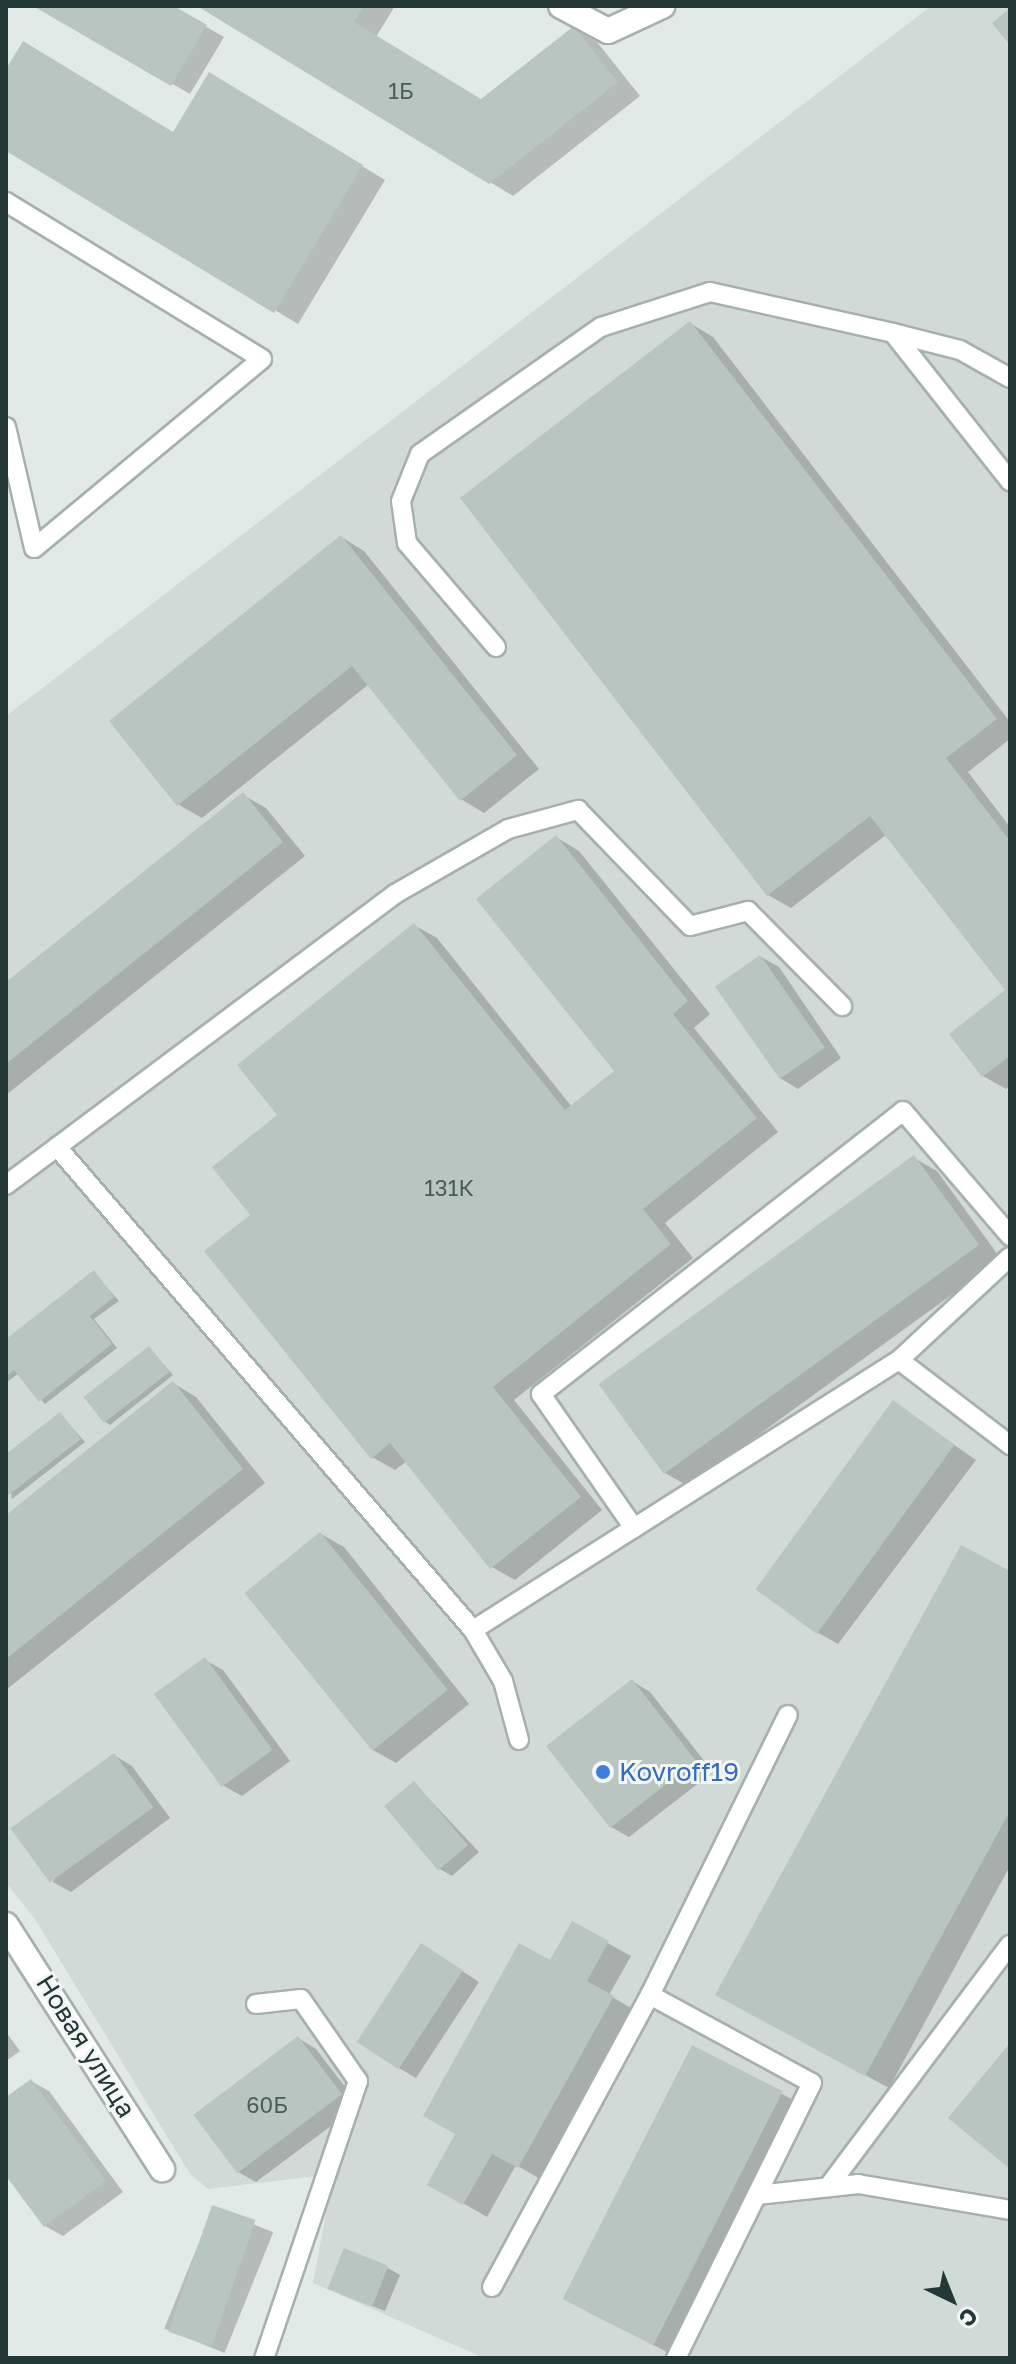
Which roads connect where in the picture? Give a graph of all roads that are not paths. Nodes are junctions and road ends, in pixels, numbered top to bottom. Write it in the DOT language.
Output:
graph roads {
  1 [pos="561,6"];
  2 [pos="662,6"];
  3 [pos="6,202"];
  4 [pos="893,333"];
  5 [pos="1010,378"];
  6 [pos="6,427"];
  7 [pos="1010,481"];
  8 [pos="496,647"];
  9 [pos="842,1006"];
  10 [pos="57,1147"];
  11 [pos="6,1185"];
  12 [pos="1010,1236"];
  13 [pos="1010,1257"];
  14 [pos="899,1360"];
  15 [pos="1010,1445"];
  16 [pos="634,1528"];
  17 [pos="473,1630"];
  18 [pos="788,1715"];
  19 [pos="519,1740"];
  20 [pos="6,1925"];
  21 [pos="1010,1945"];
  22 [pos="650,1995"];
  23 [pos="256,2004"];
  24 [pos="162,2169"];
  25 [pos="828,2187"];
  26 [pos="757,2195"];
  27 [pos="1010,2210"];
  28 [pos="492,2287"];
  29 [pos="264,2358"];
  30 [pos="676,2358"];
  1 -- 2 [label="street"];
  3 -- 6 [label="lane"];
  4 -- 5 [label="lane"];
  4 -- 7 [label="lane"];
  4 -- 8 [label="lane"];
  9 -- 10 [label="lane"];
  10 -- 11 [label="lane"];
  10 -- 17 [label="lane"];
  12 -- 16 [label="lane"];
  13 -- 14 [label="lane"];
  14 -- 15 [label="lane"];
  14 -- 16 [label="lane"];
  16 -- 17 [label="lane"];
  17 -- 19 [label="lane"];
  18 -- 22 [label="lane"];
  20 -- 24 [label="street, Новая улица"];
  21 -- 25 [label="lane"];
  22 -- 26 [label="lane"];
  22 -- 28 [label="lane"];
  23 -- 29 [label="lane"];
  25 -- 26 [label="lane"];
  25 -- 27 [label="lane"];
  26 -- 30 [label="lane"];
}
